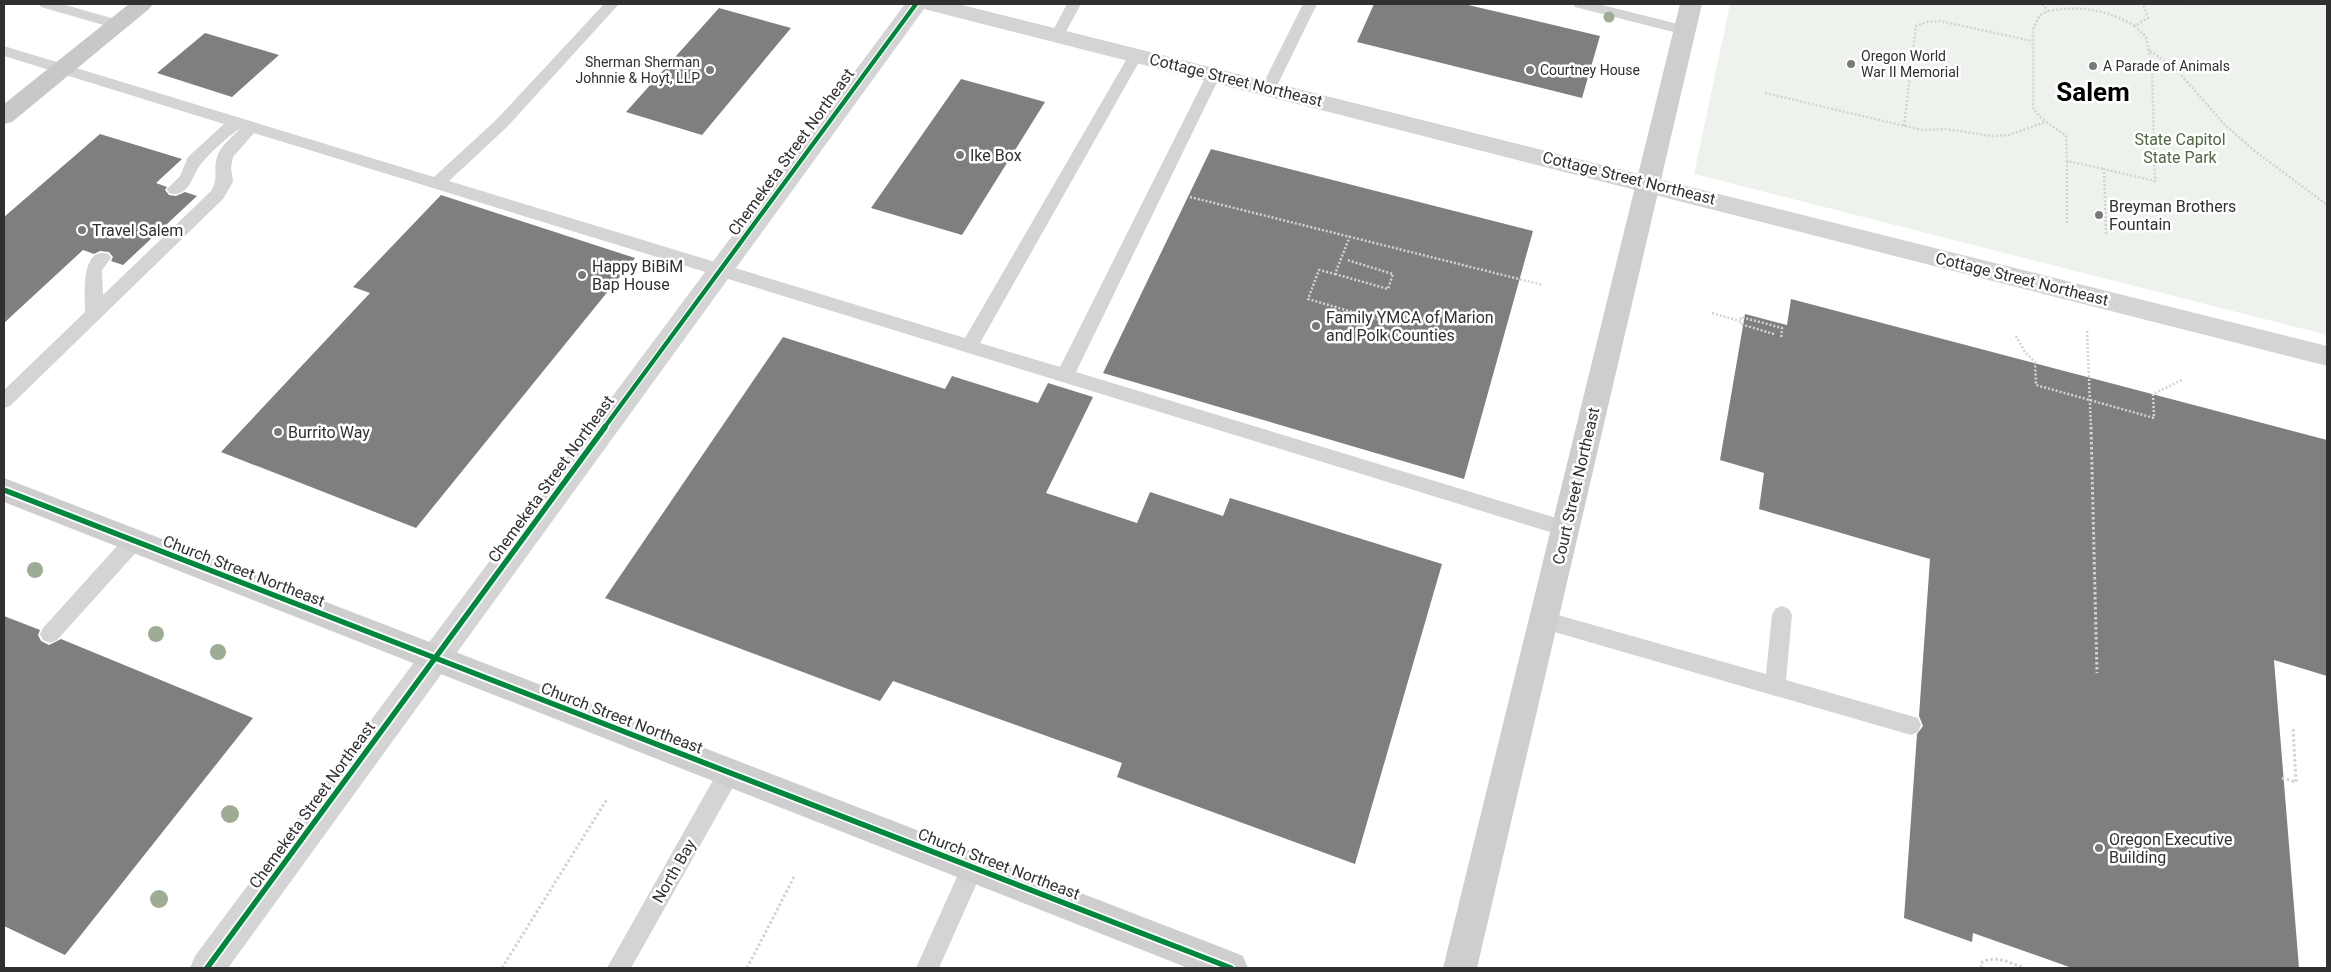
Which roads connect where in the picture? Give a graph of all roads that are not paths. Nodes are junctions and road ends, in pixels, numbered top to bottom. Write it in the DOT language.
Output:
graph roads {
  1 [pos="46,4"];
  2 [pos="142,4"];
  3 [pos="612,4"];
  4 [pos="916,4"];
  5 [pos="930,4"];
  6 [pos="1074,4"];
  7 [pos="1310,4"];
  8 [pos="1580,4"];
  9 [pos="1691,4"];
  10 [pos="117,24"];
  11 [pos="1685,30"];
  12 [pos="1057,36"];
  13 [pos="4,51"];
  14 [pos="1136,55"];
  15 [pos="62,68"];
  16 [pos="1214,74"];
  17 [pos="1269,88"];
  18 [pos="5,113"];
  19 [pos="244,124"];
  20 [pos="437,183"];
  21 [pos="1648,183"];
  22 [pos="175,189"];
  23 [pos="103,258"];
  24 [pos="720,270"];
  25 [pos="94,314"];
  26 [pos="969,346"];
  27 [pos="2327,356"];
  28 [pos="1065,375"];
  29 [pos="4,401"];
  30 [pos="4,490"];
  31 [pos="1566,529"];
  32 [pos="134,541"];
  33 [pos="1782,615"];
  34 [pos="1544,620"];
  35 [pos="50,634"];
  36 [pos="435,658"];
  37 [pos="1775,686"];
  38 [pos="1911,725"];
  39 [pos="729,773"];
  40 [pos="973,867"];
  41 [pos="207,968"];
  42 [pos="618,968"];
  43 [pos="927,968"];
  44 [pos="1231,968"];
  45 [pos="1460,968"];
  1 -- 10 [label="lane"];
  2 -- 10 [label="main road"];
  3 -- 20 [label="lane"];
  4 -- 24 [label="street, Chemeketa Street Northeast"];
  5 -- 12 [label="street, Cottage Street Northeast"];
  6 -- 12 [label="lane"];
  7 -- 17 [label="lane"];
  8 -- 11 [label="lane"];
  9 -- 11 [label="main road, Court Street Northeast"];
  10 -- 15 [label="main road"];
  11 -- 21 [label="main road, Court Street Northeast"];
  12 -- 14 [label="street, Cottage Street Northeast"];
  13 -- 15 [label="lane"];
  14 -- 16 [label="street, Cottage Street Northeast"];
  14 -- 26 [label="lane"];
  15 -- 18 [label="main road"];
  15 -- 19 [label="lane"];
  16 -- 17 [label="street, Cottage Street Northeast"];
  16 -- 28 [label="lane"];
  17 -- 21 [label="street, Cottage Street Northeast"];
  19 -- 20 [label="lane"];
  19 -- 22 [label="lane"];
  19 -- 25 [label="lane"];
  20 -- 24 [label="lane"];
  21 -- 27 [label="street, Cottage Street Northeast"];
  21 -- 31 [label="main road, Court Street Northeast"];
  23 -- 25 [label="lane"];
  24 -- 26 [label="lane"];
  24 -- 36 [label="street, Chemeketa Street Northeast"];
  25 -- 29 [label="lane"];
  26 -- 28 [label="lane"];
  28 -- 31 [label="lane"];
  30 -- 32 [label="main road, Church Street Northeast"];
  31 -- 34 [label="main road, Court Street Northeast"];
  32 -- 35 [label="lane"];
  32 -- 36 [label="main road, Church Street Northeast"];
  33 -- 37 [label="lane"];
  34 -- 37 [label="lane"];
  34 -- 45 [label="main road, Court Street Northeast"];
  36 -- 39 [label="main road, Church Street Northeast"];
  36 -- 41 [label="street, Chemeketa Street Northeast"];
  37 -- 38 [label="lane"];
  39 -- 40 [label="main road, Church Street Northeast"];
  39 -- 42 [label="lane, North Bay"];
  40 -- 43 [label="lane"];
  40 -- 44 [label="main road, Church Street Northeast"];
}
